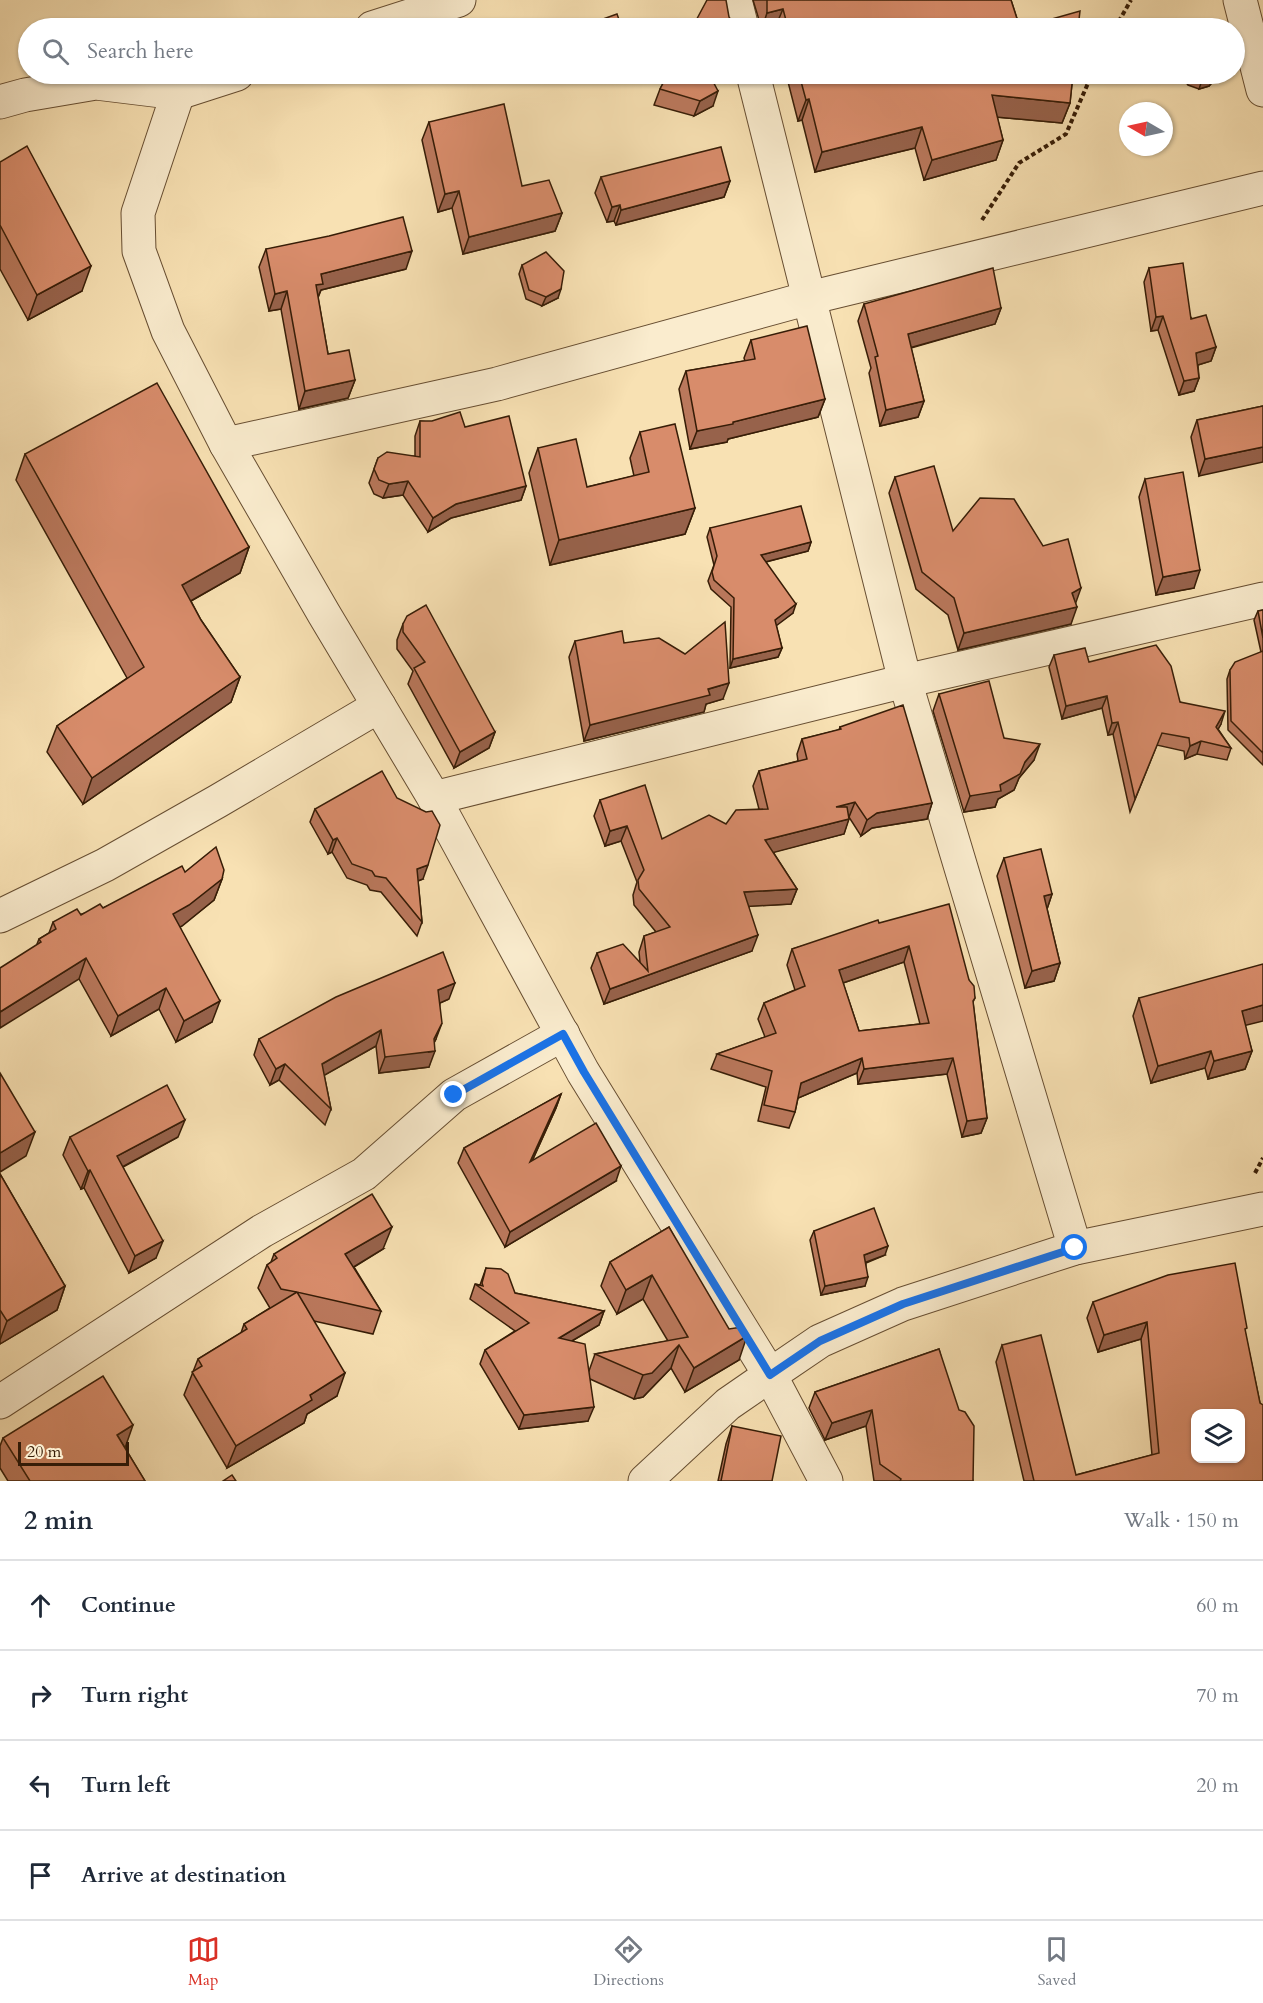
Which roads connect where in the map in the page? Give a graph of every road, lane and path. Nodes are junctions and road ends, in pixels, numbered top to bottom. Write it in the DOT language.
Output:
graph roads {
  1 [pos="459,0"];
  2 [pos="735,0"];
  3 [pos="1131,0"];
  4 [pos="1240,0"];
  5 [pos="403,18"];
  6 [pos="740,18"];
  7 [pos="1121,18"];
  8 [pos="1245,18"];
  9 [pos="1245,20"];
  10 [pos="90,84"];
  11 [pos="104,84"];
  12 [pos="206,84"];
  13 [pos="756,84"];
  14 [pos="1088,84"];
  15 [pos="1263,90"];
  16 [pos="178,93"];
  17 [pos="0,102"];
  18 [pos="1263,188"];
  19 [pos="953,263"];
  20 [pos="809,298"];
  21 [pos="226,444"];
  22 [pos="1263,599"];
  23 [pos="905,681"];
  24 [pos="379,706"];
  25 [pos="434,798"];
  26 [pos="0,916"];
  27 [pos="563,1034"];
  28 [pos="1263,1209"];
  29 [pos="1075,1248"];
  30 [pos="770,1375"];
  31 [pos="0,1402"];
  32 [pos="645,1481"];
  33 [pos="826,1481"];
  1 -- 5 [label="street"];
  2 -- 6 [label="street"];
  3 -- 7 [label="path"];
  4 -- 8 [label="street"];
  9 -- 15 [label="street"];
  10 -- 17 [label="street"];
  11 -- 16 [label="street"];
  12 -- 16 [label="street"];
  13 -- 20 [label="street"];
  14 -- 19 [label="path"];
  16 -- 21 [label="street"];
  18 -- 19 [label="street"];
  19 -- 20 [label="street"];
  20 -- 21 [label="street"];
  20 -- 23 [label="street"];
  21 -- 24 [label="street"];
  22 -- 23 [label="street"];
  23 -- 25 [label="street"];
  23 -- 29 [label="street"];
  24 -- 25 [label="street"];
  24 -- 26 [label="street"];
  25 -- 27 [label="street"];
  27 -- 30 [label="street"];
  27 -- 31 [label="street"];
  28 -- 29 [label="street"];
  29 -- 30 [label="street"];
  30 -- 32 [label="street"];
  30 -- 33 [label="street"];
}
